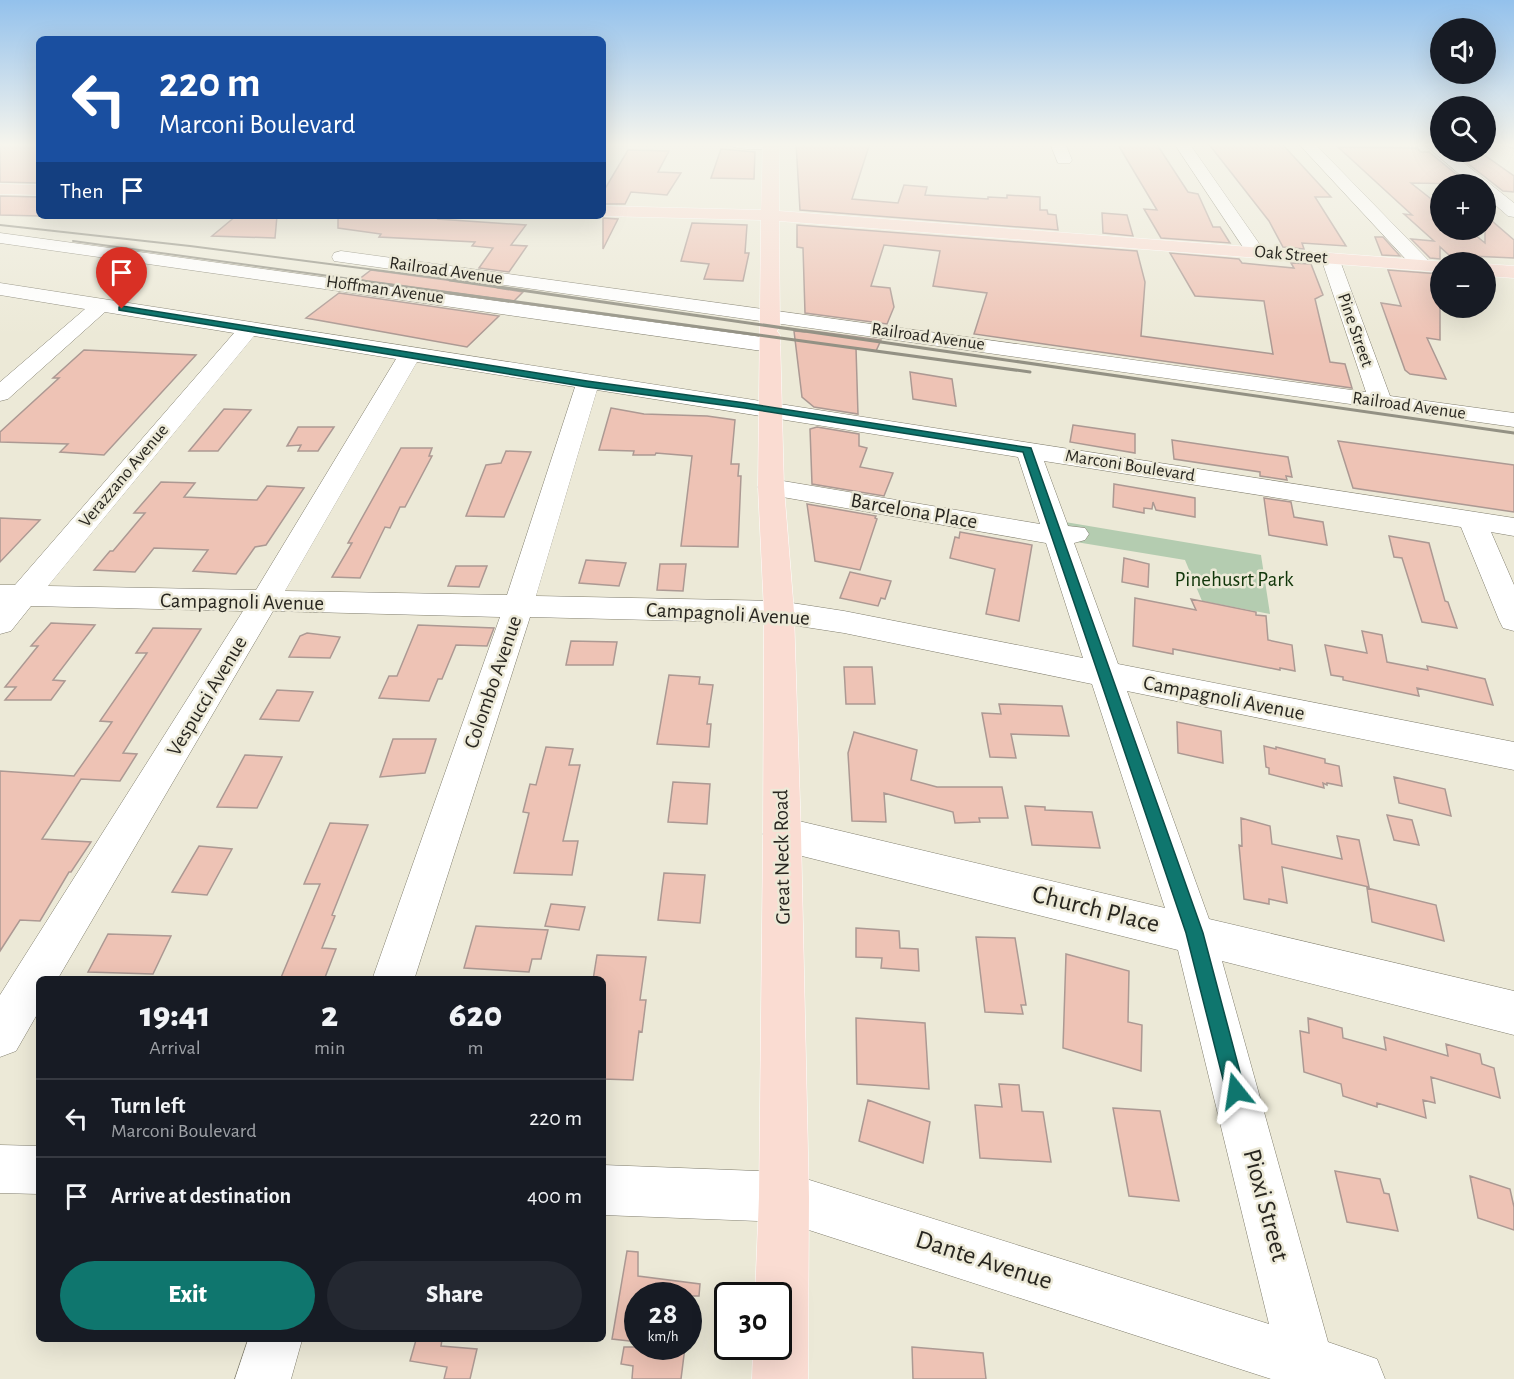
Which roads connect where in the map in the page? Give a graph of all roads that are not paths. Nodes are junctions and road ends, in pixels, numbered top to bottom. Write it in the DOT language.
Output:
graph roads {
  1 [pos="1225,207"];
  2 [pos="1371,207"];
  3 [pos="770,210"];
  4 [pos="606,211"];
  5 [pos="0,238"];
  6 [pos="1256,252"];
  7 [pos="341,256"];
  8 [pos="1330,258"];
  9 [pos="1430,265"];
  10 [pos="1430,266"];
  11 [pos="1496,271"];
  12 [pos="1514,272"];
  13 [pos="0,289"];
  14 [pos="101,305"];
  15 [pos="248,329"];
  16 [pos="769,330"];
  17 [pos="410,354"];
  18 [pos="587,384"];
  19 [pos="0,394"];
  20 [pos="1381,402"];
  21 [pos="769,409"];
  22 [pos="1514,420"];
  23 [pos="1028,450"];
  24 [pos="771,487"];
  25 [pos="1472,520"];
  26 [pos="1514,527"];
  27 [pos="1068,534"];
  28 [pos="12,596"];
  29 [pos="263,603"];
  30 [pos="518,607"];
  31 [pos="779,612"];
  32 [pos="1514,620"];
  33 [pos="0,623"];
  34 [pos="1105,674"];
  35 [pos="1514,756"];
  36 [pos="782,834"];
  37 [pos="1194,933"];
  38 [pos="394,976"];
  39 [pos="1514,1013"];
  40 [pos="0,1035"];
  41 [pos="0,1168"];
  42 [pos="36,1170"];
  43 [pos="606,1190"];
  44 [pos="784,1197"];
  45 [pos="274,1342"];
  46 [pos="1309,1371"];
  47 [pos="263,1379"];
  48 [pos="780,1379"];
  49 [pos="1357,1379"];
  1 -- 6 [label="street"];
  2 -- 9 [label="street"];
  3 -- 4 [label="main road, Oak Street"];
  3 -- 6 [label="main road, Oak Street"];
  3 -- 16 [label="main road, Great Neck Road"];
  5 -- 16 [label="street, Hoffman Avenue"];
  6 -- 8 [label="main road, Oak Street"];
  7 -- 16 [label="street, Railroad Avenue"];
  8 -- 10 [label="main road, Oak Street"];
  8 -- 20 [label="street, Pine Street"];
  11 -- 12 [label="main road"];
  13 -- 14 [label="street, Marconi Boulevard"];
  14 -- 15 [label="street, Marconi Boulevard"];
  14 -- 19 [label="street"];
  15 -- 17 [label="street, Marconi Boulevard"];
  15 -- 28 [label="street, Verazzano Avenue"];
  16 -- 20 [label="street, Railroad Avenue"];
  16 -- 21 [label="main road, Great Neck Road"];
  17 -- 18 [label="street, Marconi Boulevard"];
  17 -- 29 [label="street, Vespucci Avenue"];
  18 -- 21 [label="street, Marconi Boulevard"];
  18 -- 30 [label="street, Colombo Avenue"];
  20 -- 22 [label="street, Railroad Avenue"];
  21 -- 23 [label="street, Marconi Boulevard"];
  21 -- 24 [label="main road, Great Neck Road"];
  23 -- 25 [label="street, Marconi Boulevard"];
  23 -- 27 [label="street, Pioxi Street"];
  24 -- 27 [label="street, Barcelona Place"];
  24 -- 31 [label="main road, Great Neck Road"];
  25 -- 26 [label="street, Marconi Boulevard"];
  25 -- 32 [label="street"];
  27 -- 34 [label="street, Pioxi Street"];
  28 -- 29 [label="street, Campagnoli Avenue"];
  28 -- 33 [label="street, Verazzano Avenue"];
  29 -- 30 [label="street, Campagnoli Avenue"];
  29 -- 40 [label="street, Vespucci Avenue"];
  30 -- 31 [label="street, Campagnoli Avenue"];
  30 -- 38 [label="street, Colombo Avenue"];
  31 -- 34 [label="street, Campagnoli Avenue"];
  31 -- 36 [label="main road, Great Neck Road"];
  34 -- 35 [label="street, Campagnoli Avenue"];
  34 -- 37 [label="street, Pioxi Street"];
  36 -- 37 [label="street, Church Place"];
  36 -- 44 [label="main road, Great Neck Road"];
  37 -- 39 [label="street, Church Place"];
  37 -- 46 [label="street, Pioxi Street"];
  41 -- 42 [label="street"];
  43 -- 44 [label="street, Dante Avenue"];
  44 -- 46 [label="street, Dante Avenue"];
  44 -- 48 [label="main road, Great Neck Road"];
  45 -- 47 [label="street"];
  46 -- 49 [label="street, Dante Avenue"];
}
